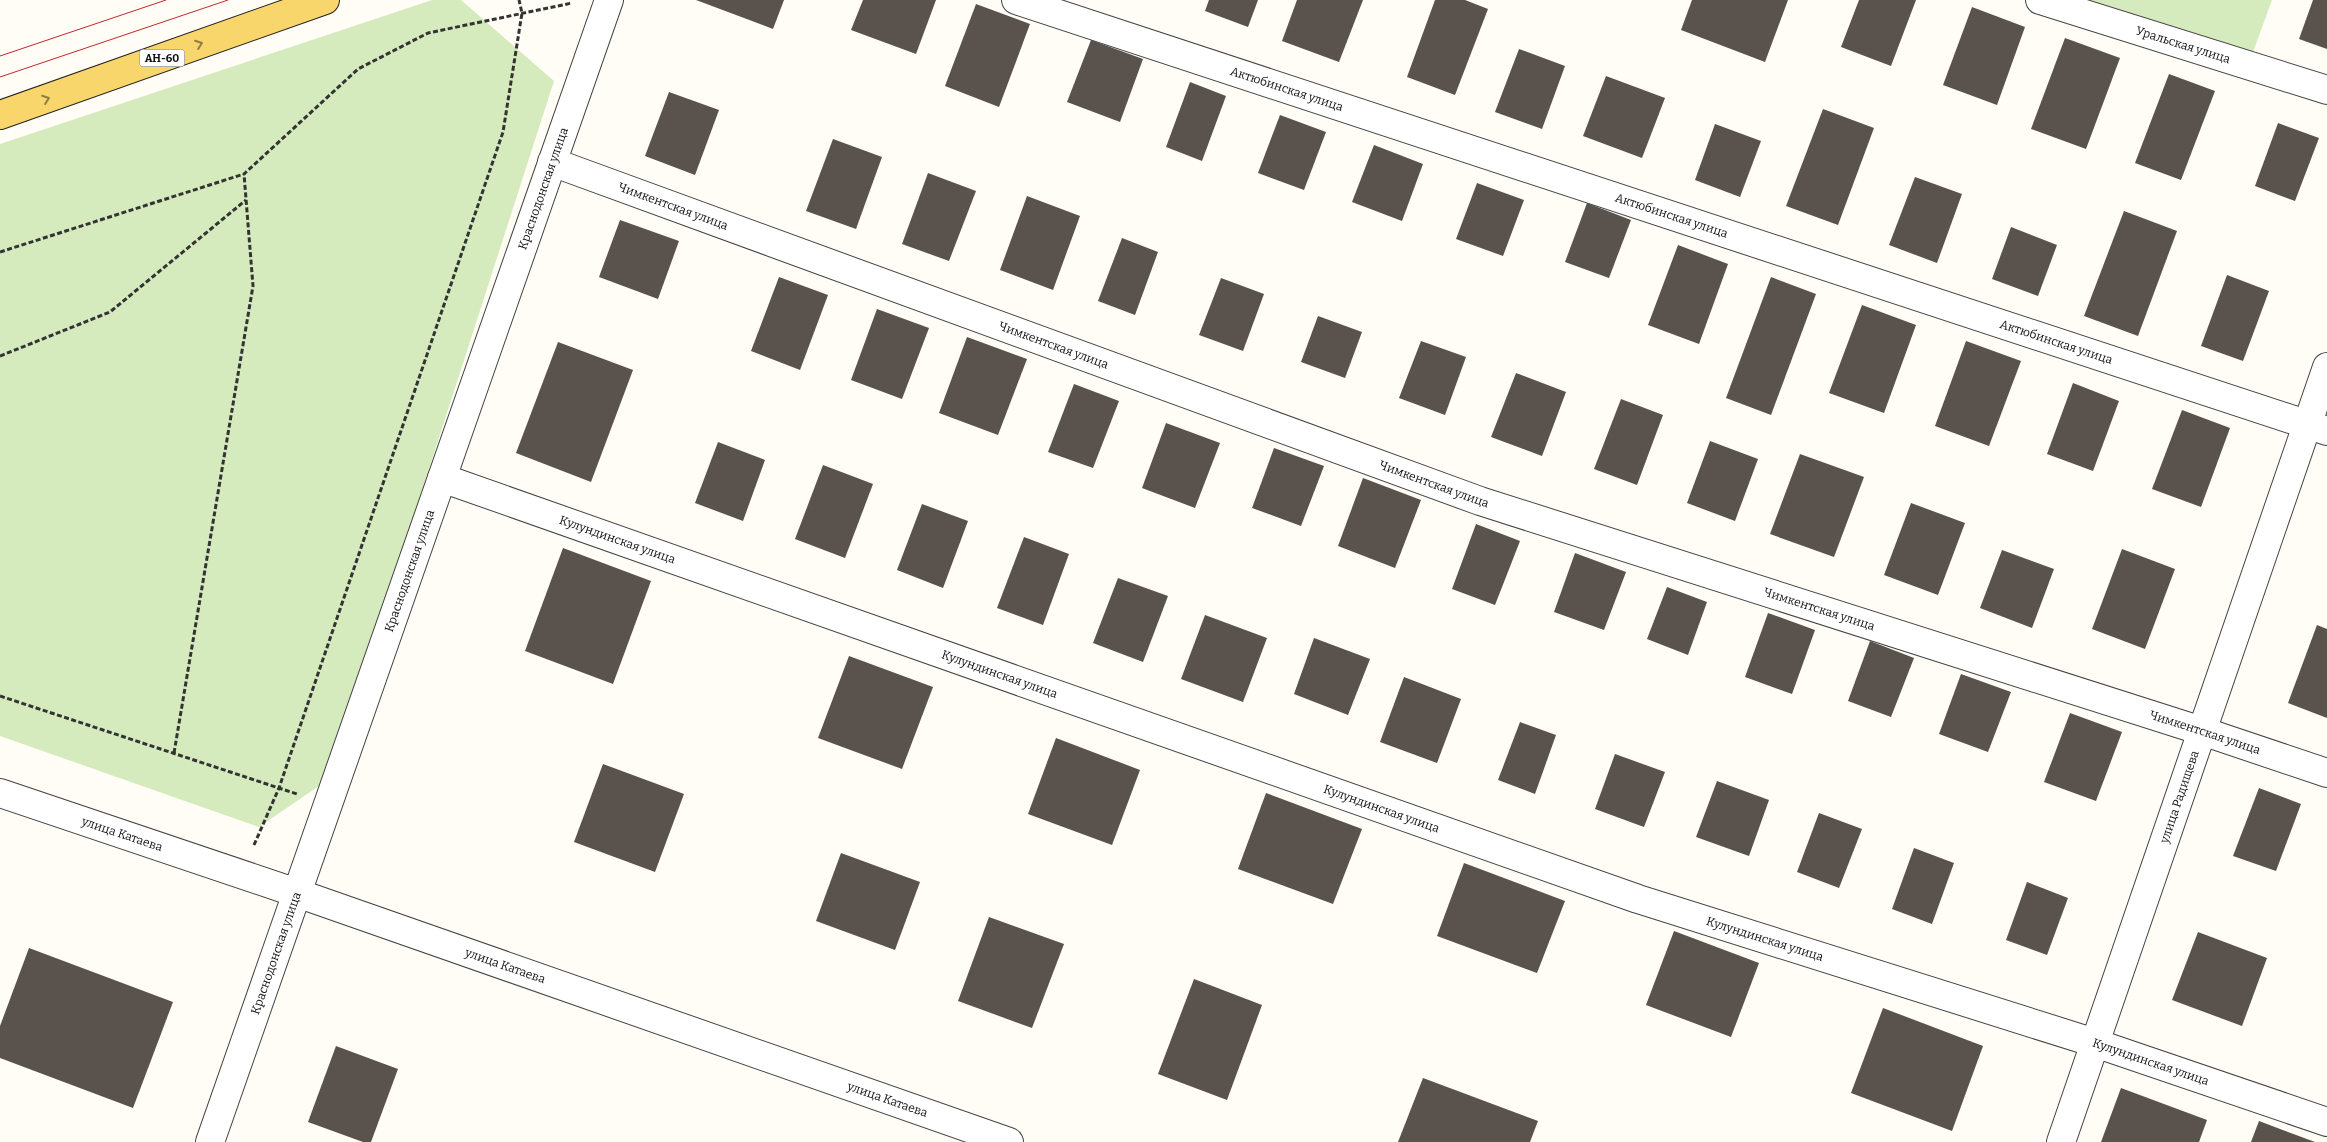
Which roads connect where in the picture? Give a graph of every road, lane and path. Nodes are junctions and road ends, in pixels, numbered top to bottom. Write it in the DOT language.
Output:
graph roads {
  1 [pos="325,0"];
  2 [pos="519,0"];
  3 [pos="609,0"];
  4 [pos="1016,0"];
  5 [pos="2040,0"];
  6 [pos="576,2"];
  7 [pos="522,13"];
  8 [pos="2327,90"];
  9 [pos="0,115"];
  10 [pos="552,162"];
  11 [pos="244,174"];
  12 [pos="246,200"];
  13 [pos="0,252"];
  14 [pos="0,356"];
  15 [pos="2327,367"];
  16 [pos="2317,427"];
  17 [pos="442,478"];
  18 [pos="0,696"];
  19 [pos="2202,731"];
  20 [pos="174,753"];
  21 [pos="2327,774"];
  22 [pos="279,788"];
  23 [pos="0,794"];
  24 [pos="328,804"];
  25 [pos="242,874"];
  26 [pos="297,893"];
  27 [pos="2095,1043"];
  28 [pos="2327,1122"];
  29 [pos="210,1142"];
  30 [pos="1009,1142"];
  31 [pos="2061,1142"];
  9 -- 1 [label="main road, АН-60, one-way"];
  2 -- 7 [label="path"];
  3 -- 10 [label="street, Краснодонская улица"];
  4 -- 16 [label="street, Актюбинская улица"];
  5 -- 8 [label="street, Уральская улица"];
  6 -- 7 [label="path"];
  7 -- 11 [label="path"];
  7 -- 22 [label="path"];
  10 -- 17 [label="street, Краснодонская улица"];
  10 -- 19 [label="street, Чимкентская улица"];
  11 -- 12 [label="path"];
  11 -- 13 [label="path"];
  12 -- 14 [label="path"];
  12 -- 20 [label="path"];
  15 -- 16 [label="street, улица Радищева"];
  16 -- 19 [label="street, улица Радищева"];
  17 -- 24 [label="street, Краснодонская улица"];
  17 -- 27 [label="street, Кулундинская улица"];
  18 -- 20 [label="path"];
  19 -- 21 [label="street, Чимкентская улица"];
  19 -- 27 [label="street, улица Радищева"];
  20 -- 22 [label="path"];
  22 -- 24 [label="path"];
  22 -- 25 [label="path"];
  23 -- 25 [label="street, улица Катаева"];
  24 -- 26 [label="street, Краснодонская улица"];
  25 -- 26 [label="street, улица Катаева"];
  26 -- 29 [label="street, Краснодонская улица"];
  26 -- 30 [label="street, улица Катаева"];
  27 -- 28 [label="street, Кулундинская улица"];
  27 -- 31 [label="street, улица Радищева"];
}
